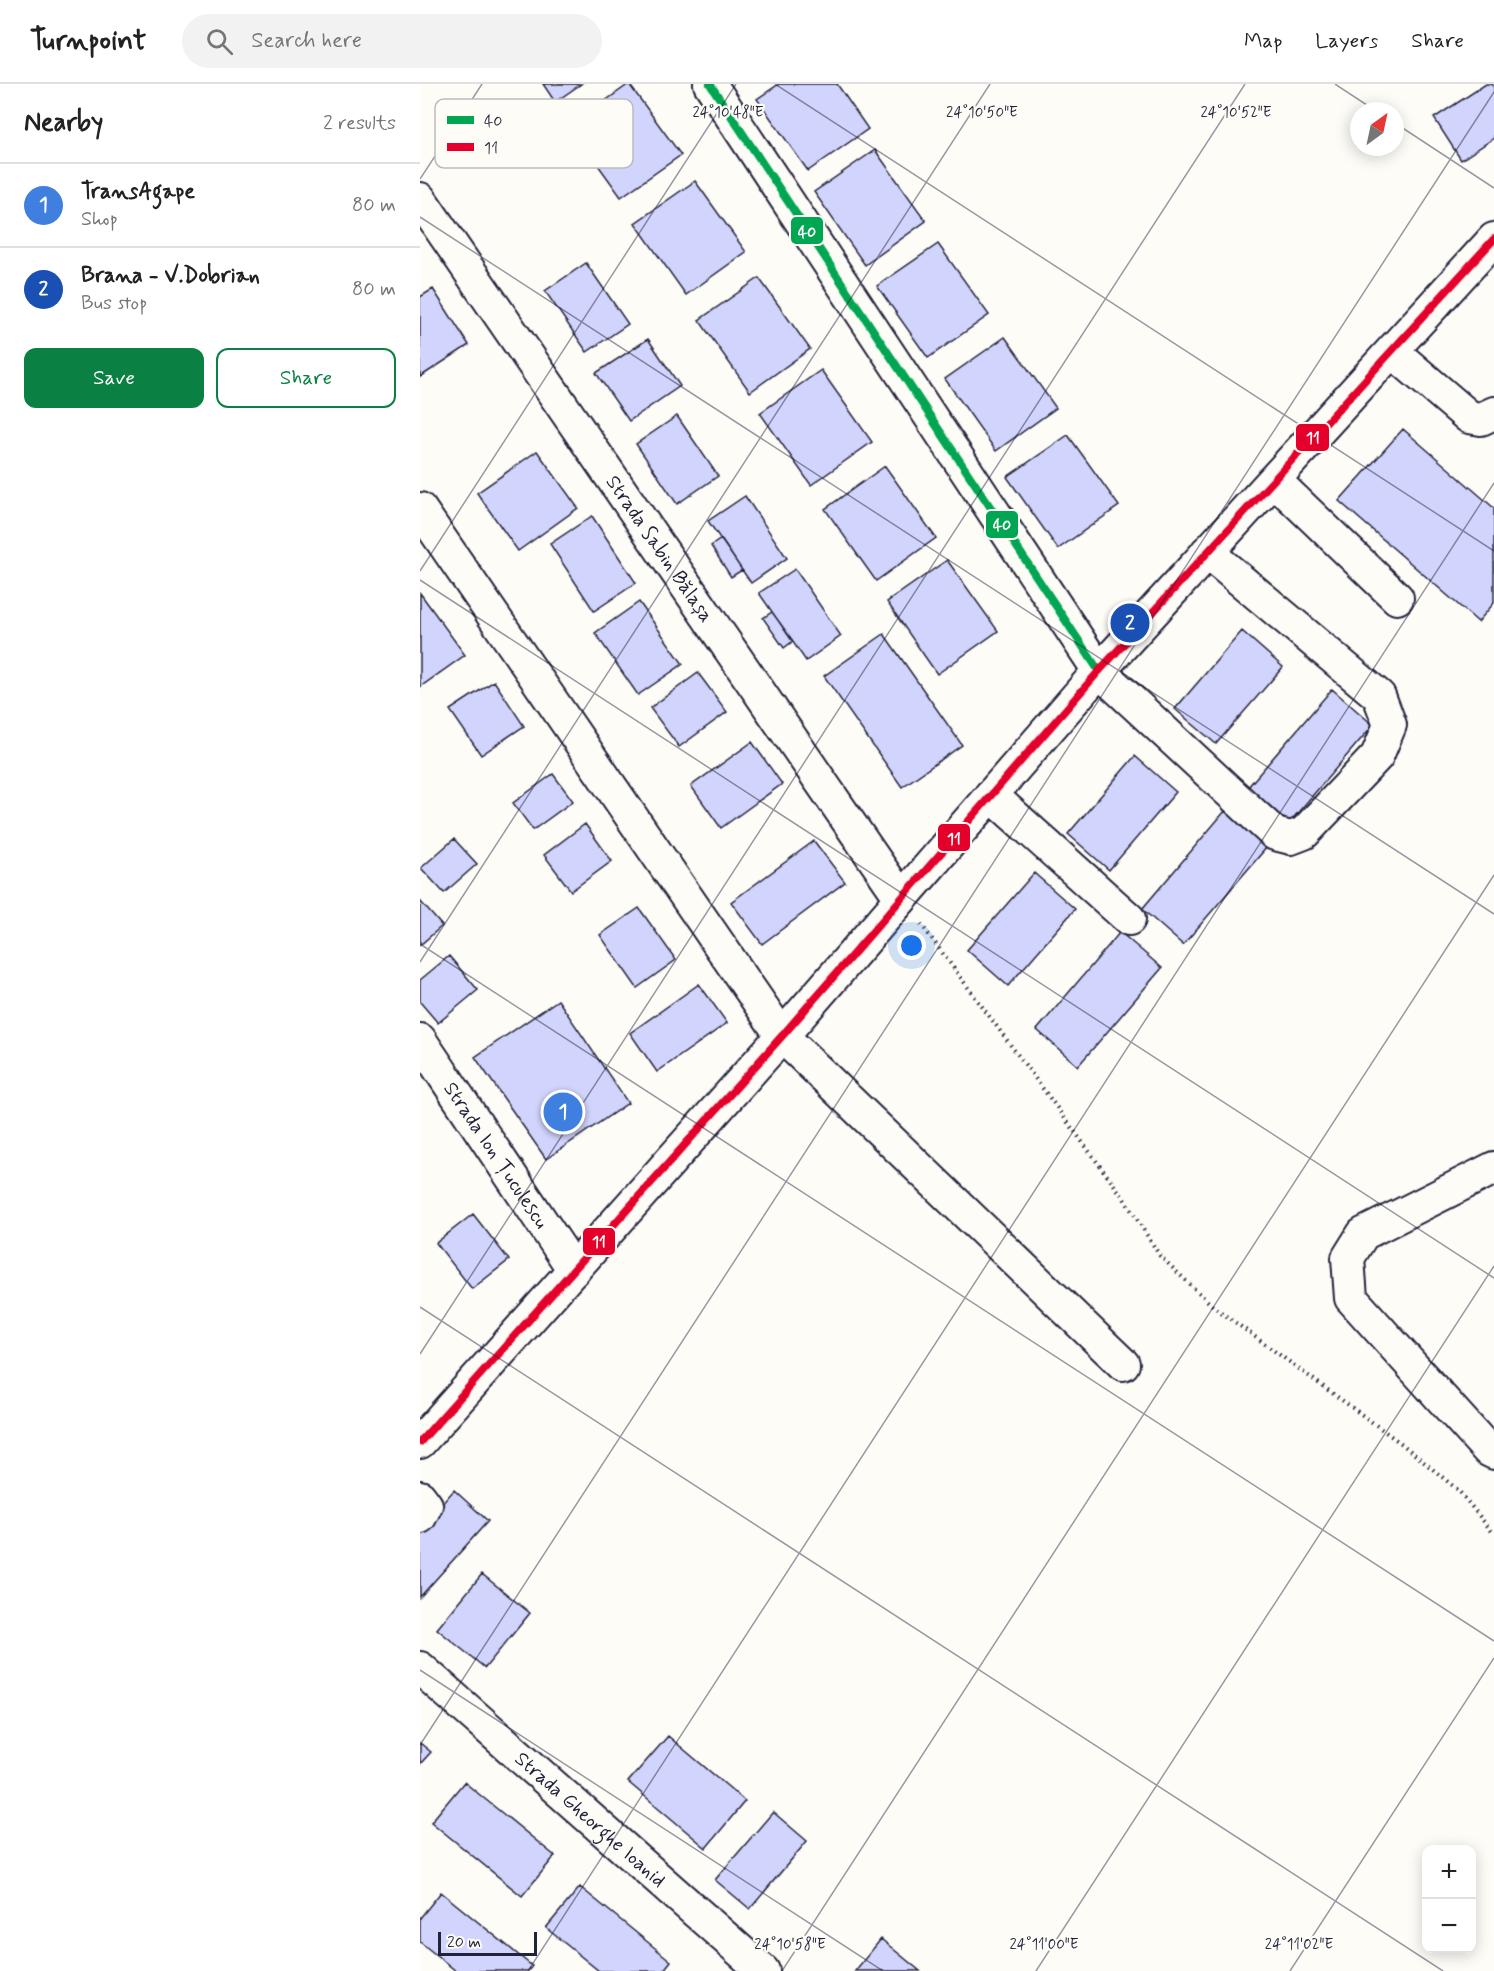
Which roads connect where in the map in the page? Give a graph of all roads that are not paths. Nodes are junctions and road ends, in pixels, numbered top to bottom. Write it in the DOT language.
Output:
graph roads {
  1 [pos="710,84"];
  2 [pos="420,199"];
  3 [pos="1491,248"];
  4 [pos="1392,351"];
  5 [pos="1494,413"];
  6 [pos="1274,480"];
  7 [pos="420,509"];
  8 [pos="1207,552"];
  9 [pos="1397,598"];
  10 [pos="1099,670"];
  11 [pos="991,795"];
  12 [pos="901,898"];
  13 [pos="1129,919"];
  14 [pos="782,1036"];
  15 [pos="420,1040"];
  16 [pos="1494,1168"];
  17 [pos="574,1270"];
  18 [pos="1123,1364"];
  19 [pos="420,1442"];
  20 [pos="1494,1453"];
  21 [pos="420,1497"];
  22 [pos="420,1517"];
  23 [pos="420,1668"];
  24 [pos="763,1971"];
  1 -- 10 [label="street"];
  2 -- 12 [label="street, Strada Sabin Bălașa"];
  3 -- 4 [label="street"];
  4 -- 5 [label="street"];
  4 -- 6 [label="street"];
  6 -- 8 [label="street"];
  6 -- 9 [label="street"];
  7 -- 14 [label="street"];
  8 -- 10 [label="street"];
  8 -- 10 [label="street"];
  10 -- 11 [label="street"];
  11 -- 12 [label="street"];
  11 -- 13 [label="street"];
  12 -- 14 [label="street"];
  14 -- 17 [label="street"];
  14 -- 18 [label="street"];
  15 -- 17 [label="street, Strada Ion Țuculescu"];
  16 -- 20 [label="street"];
  17 -- 19 [label="street"];
  21 -- 22 [label="street"];
  23 -- 24 [label="street, Strada Gheorghe Ioanid"];
}
